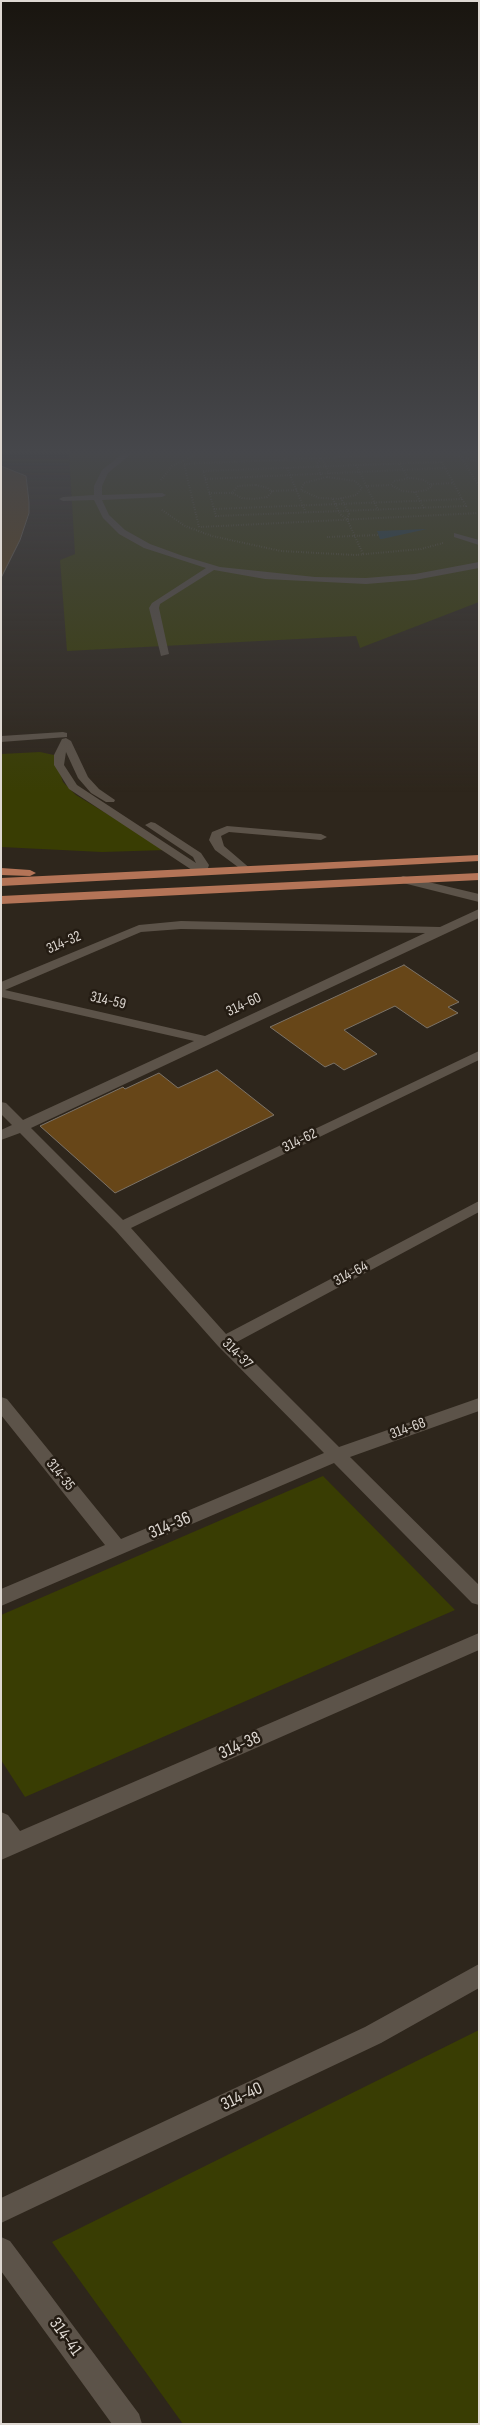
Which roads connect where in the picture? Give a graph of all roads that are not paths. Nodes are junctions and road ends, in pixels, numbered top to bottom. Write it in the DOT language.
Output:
graph roads {
  1 [pos="473,566"];
  2 [pos="213,567"];
  3 [pos="164,654"];
  4 [pos="63,735"];
  5 [pos="1,739"];
  6 [pos="321,837"];
  7 [pos="479,858"];
  8 [pos="243,870"];
  9 [pos="1,871"];
  10 [pos="202,872"];
  11 [pos="149,875"];
  12 [pos="479,876"];
  13 [pos="403,880"];
  14 [pos="1,882"];
  15 [pos="242,888"];
  16 [pos="205,889"];
  17 [pos="479,898"];
  18 [pos="1,900"];
  19 [pos="479,913"];
  20 [pos="466,919"];
  21 [pos="479,926"];
  22 [pos="443,930"];
  23 [pos="1,987"];
  24 [pos="1,993"];
  25 [pos="207,1040"];
  26 [pos="479,1055"];
  27 [pos="1,1106"];
  28 [pos="23,1126"];
  29 [pos="1,1136"];
  30 [pos="479,1206"];
  31 [pos="122,1228"];
  32 [pos="224,1342"];
  33 [pos="1,1403"];
  34 [pos="479,1404"];
  35 [pos="338,1454"];
  36 [pos="118,1548"];
  37 [pos="479,1597"];
  38 [pos="1,1598"];
  39 [pos="479,1641"];
  40 [pos="1,1822"];
  41 [pos="9,1847"];
  42 [pos="479,1975"];
  43 [pos="1,2210"];
  44 [pos="1,2250"];
  45 [pos="129,2424"];
  1 -- 2 [label="street"];
  2 -- 3 [label="street"];
  4 -- 5 [label="street"];
  6 -- 8 [label="street"];
  7 -- 8 [label="main road"];
  8 -- 10 [label="main road"];
  8 -- 15 [label="main road"];
  9 -- 11 [label="main road"];
  10 -- 10 [label="street"];
  10 -- 11 [label="main road"];
  10 -- 16 [label="main road"];
  11 -- 14 [label="main road"];
  12 -- 13 [label="main road"];
  13 -- 15 [label="main road"];
  13 -- 17 [label="street"];
  15 -- 16 [label="main road"];
  16 -- 18 [label="main road"];
  19 -- 20 [label="street, 314-60"];
  20 -- 21 [label="street"];
  20 -- 22 [label="street, 314-60"];
  22 -- 23 [label="street, 314-32"];
  22 -- 25 [label="street, 314-60"];
  24 -- 25 [label="street, 314-59"];
  25 -- 28 [label="street, 314-60"];
  26 -- 31 [label="street, 314-62"];
  27 -- 28 [label="street, 314-37"];
  28 -- 29 [label="street, 314-60"];
  28 -- 31 [label="street, 314-37"];
  30 -- 32 [label="street, 314-64"];
  31 -- 32 [label="street, 314-37"];
  32 -- 35 [label="street, 314-37"];
  33 -- 36 [label="street, 314-35"];
  34 -- 35 [label="street, 314-68"];
  35 -- 36 [label="street, 314-36"];
  35 -- 37 [label="street, 314-37"];
  36 -- 38 [label="street, 314-36"];
  39 -- 41 [label="street, 314-38"];
  40 -- 41 [label="street"];
  42 -- 43 [label="street, 314-40"];
  44 -- 45 [label="street, 314-41"];
}
